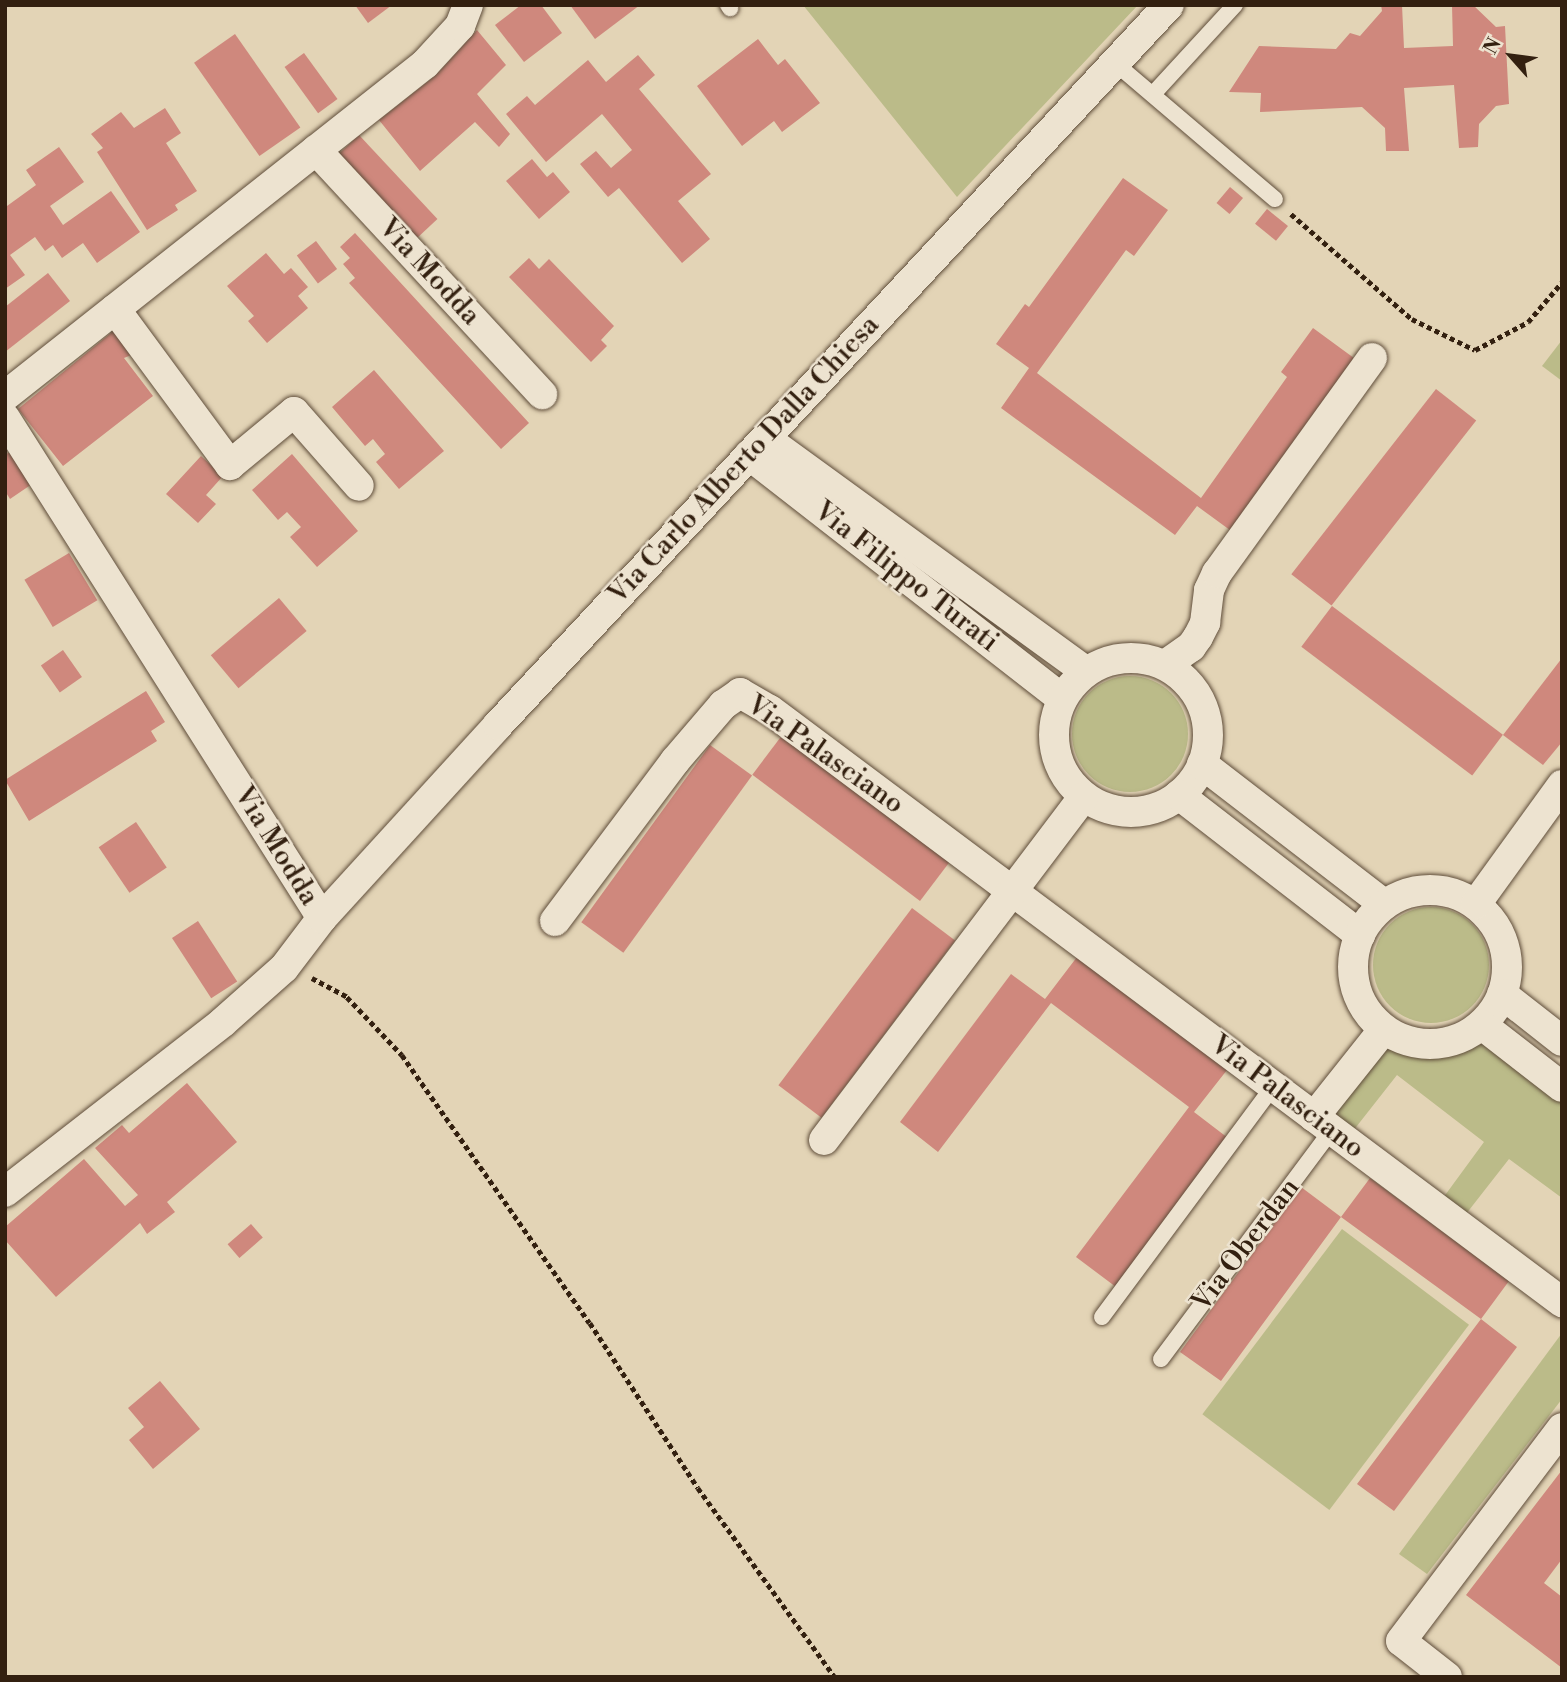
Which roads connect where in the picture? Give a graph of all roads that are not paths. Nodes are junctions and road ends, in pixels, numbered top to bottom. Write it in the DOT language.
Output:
graph roads {
  1 [pos="1169,5"];
  2 [pos="1235,5"];
  3 [pos="472,6"];
  4 [pos="1115,63"];
  5 [pos="1154,93"];
  6 [pos="316,150"];
  7 [pos="1275,199"];
  8 [pos="115,309"];
  9 [pos="1372,358"];
  10 [pos="542,394"];
  11 [pos="5,396"];
  12 [pos="5,418"];
  13 [pos="758,447"];
  14 [pos="359,486"];
  15 [pos="1165,666"];
  16 [pos="1085,671"];
  17 [pos="1062,699"];
  18 [pos="1202,764"];
  19 [pos="1562,785"];
  20 [pos="1179,795"];
  21 [pos="1083,797"];
  22 [pos="1012,891"];
  23 [pos="1384,904"];
  24 [pos="1476,904"];
  25 [pos="322,918"];
  26 [pos="555,921"];
  27 [pos="1360,935"];
  28 [pos="1502,994"];
  29 [pos="1482,1025"];
  30 [pos="1384,1028"];
  31 [pos="1562,1041"];
  32 [pos="1273,1087"];
  33 [pos="1562,1087"];
  34 [pos="1323,1123"];
  35 [pos="824,1140"];
  36 [pos="5,1192"];
  37 [pos="1562,1302"];
  38 [pos="1102,1317"];
  39 [pos="1161,1359"];
  40 [pos="1562,1429"];
  41 [pos="1447,1677"];
  1 -- 4 [label="street, Via Carlo Alberto Dalla Chiesa"];
  2 -- 5 [label="lane"];
  3 -- 6 [label="street"];
  4 -- 5 [label="lane"];
  4 -- 13 [label="street, Via Carlo Alberto Dalla Chiesa"];
  5 -- 7 [label="lane"];
  6 -- 8 [label="street"];
  6 -- 10 [label="street, Via Modda"];
  8 -- 11 [label="street"];
  8 -- 14 [label="street"];
  9 -- 15 [label="street"];
  12 -- 25 [label="street, Via Modda"];
  13 -- 16 [label="street, Via Filippo Turati"];
  13 -- 17 [label="street, Via Filippo Turati"];
  13 -- 25 [label="street, Via Carlo Alberto Dalla Chiesa"];
  15 -- 16 [label="street"];
  15 -- 18 [label="street"];
  16 -- 17 [label="street"];
  17 -- 21 [label="street"];
  18 -- 20 [label="street"];
  18 -- 23 [label="street"];
  19 -- 24 [label="street"];
  20 -- 21 [label="street"];
  20 -- 27 [label="street"];
  21 -- 22 [label="street"];
  22 -- 26 [label="street, Via Palasciano"];
  22 -- 32 [label="street, Via Palasciano"];
  22 -- 35 [label="street"];
  23 -- 24 [label="street"];
  23 -- 27 [label="street"];
  24 -- 28 [label="street"];
  25 -- 36 [label="street, Via Modda"];
  27 -- 30 [label="street"];
  28 -- 29 [label="street"];
  28 -- 31 [label="street"];
  29 -- 30 [label="street"];
  29 -- 33 [label="street"];
  30 -- 34 [label="street, Via Oberdan"];
  32 -- 34 [label="street, Via Palasciano"];
  32 -- 38 [label="lane"];
  34 -- 37 [label="street, Via Palasciano"];
  34 -- 39 [label="lane, Via Oberdan"];
  40 -- 41 [label="street"];
}
